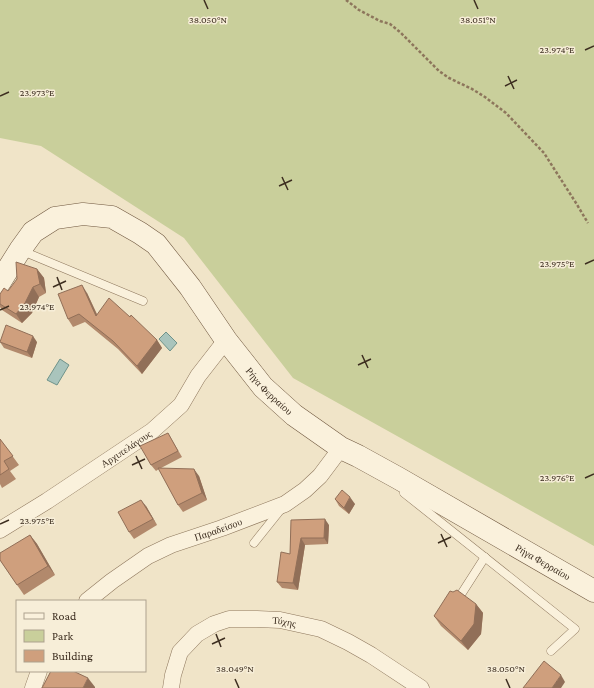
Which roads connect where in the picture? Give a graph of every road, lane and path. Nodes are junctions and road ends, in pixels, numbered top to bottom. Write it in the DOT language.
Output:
graph roads {
  1 [pos="346,0"];
  2 [pos="588,223"];
  3 [pos="20,250"];
  4 [pos="0,282"];
  5 [pos="143,301"];
  6 [pos="226,340"];
  7 [pos="349,452"];
  8 [pos="285,504"];
  9 [pos="0,530"];
  10 [pos="254,543"];
  11 [pos="485,557"];
  12 [pos="594,591"];
  13 [pos="460,596"];
  14 [pos="88,600"];
  15 [pos="551,652"];
  16 [pos="40,672"];
  17 [pos="33,688"];
  18 [pos="171,688"];
  19 [pos="421,688"];
  1 -- 2 [label="path"];
  3 -- 4 [label="street, Ρήγα Φερραίου"];
  3 -- 5 [label="lane"];
  3 -- 6 [label="street, Ρήγα Φερραίου"];
  6 -- 7 [label="street, Ρήγα Φερραίου"];
  6 -- 9 [label="street, Αρχιπελάγους"];
  7 -- 8 [label="street, Παραδείσου"];
  7 -- 11 [label="lane"];
  7 -- 12 [label="street, Ρήγα Φερραίου"];
  8 -- 10 [label="lane"];
  8 -- 14 [label="street, Παραδείσου"];
  11 -- 13 [label="lane"];
  11 -- 15 [label="lane"];
  16 -- 17 [label="street"];
  18 -- 19 [label="street, Τύχης"];
}
